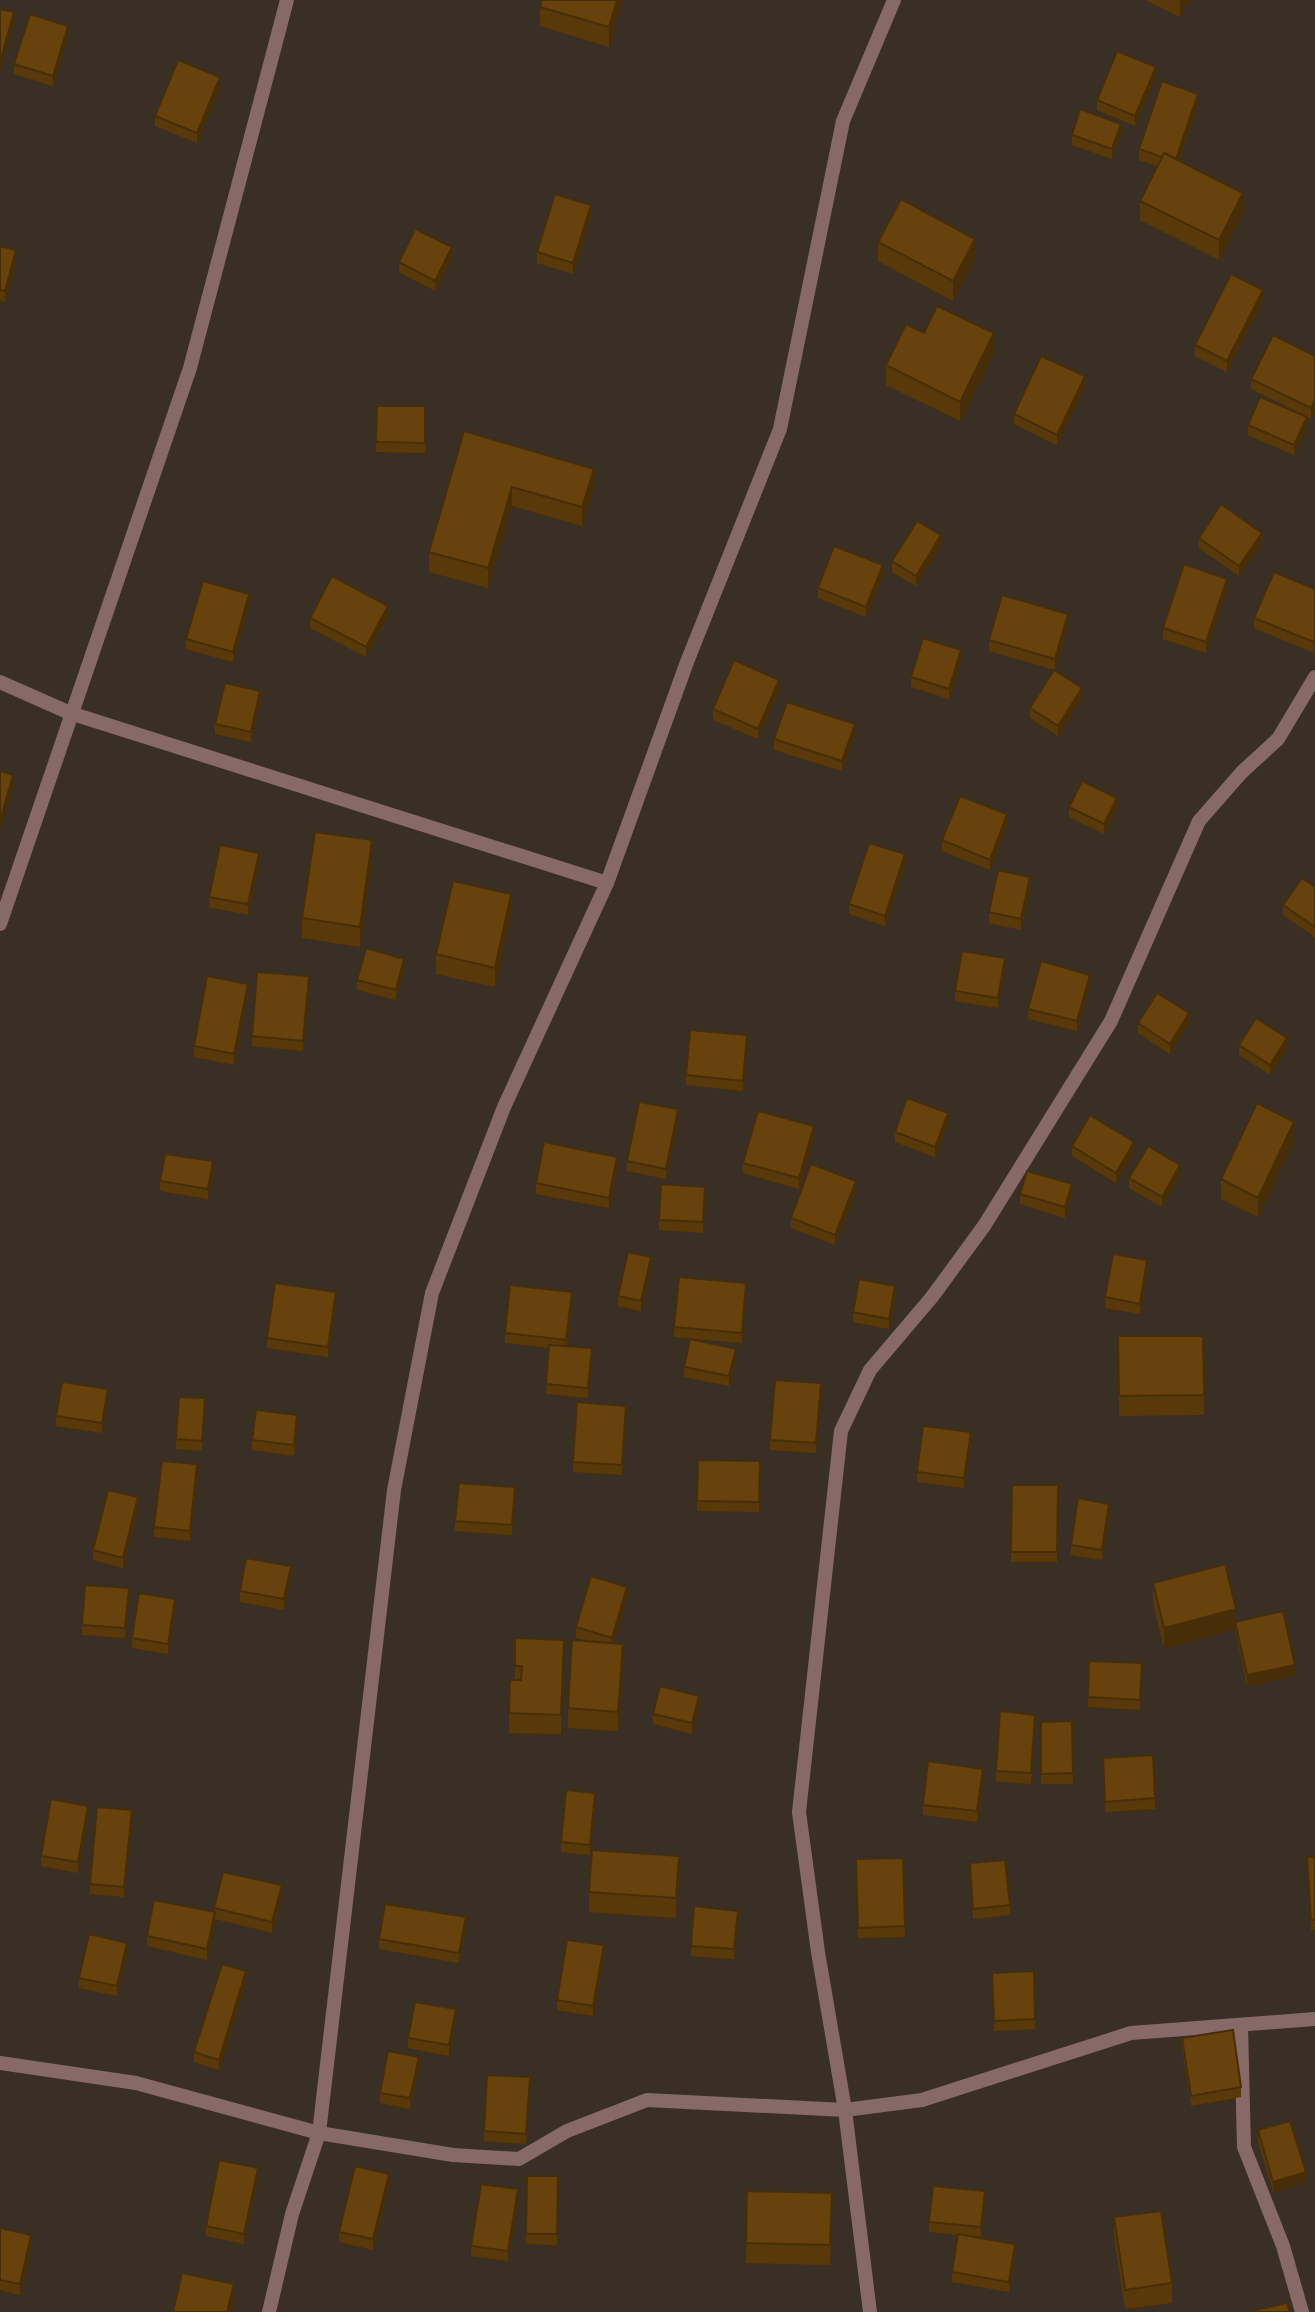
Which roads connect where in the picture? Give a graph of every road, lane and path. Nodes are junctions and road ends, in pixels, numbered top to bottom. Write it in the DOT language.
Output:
graph roads {
  1 [pos="287,0"];
  2 [pos="894,0"];
  3 [pos="1315,677"];
  4 [pos="0,682"];
  5 [pos="70,713"];
  6 [pos="607,883"];
  7 [pos="0,924"];
  8 [pos="1315,2019"];
  9 [pos="1241,2025"];
  10 [pos="0,2063"];
  11 [pos="845,2110"];
  12 [pos="319,2133"];
  13 [pos="269,2312"];
  14 [pos="870,2312"];
  15 [pos="1301,2312"];
  1 -- 5 [label="street"];
  2 -- 6 [label="street"];
  3 -- 11 [label="street"];
  4 -- 5 [label="street"];
  5 -- 6 [label="street"];
  5 -- 7 [label="street"];
  6 -- 12 [label="street"];
  8 -- 9 [label="street"];
  9 -- 11 [label="street"];
  9 -- 15 [label="street"];
  10 -- 12 [label="street"];
  11 -- 12 [label="street"];
  11 -- 14 [label="street"];
  12 -- 13 [label="street"];
}
